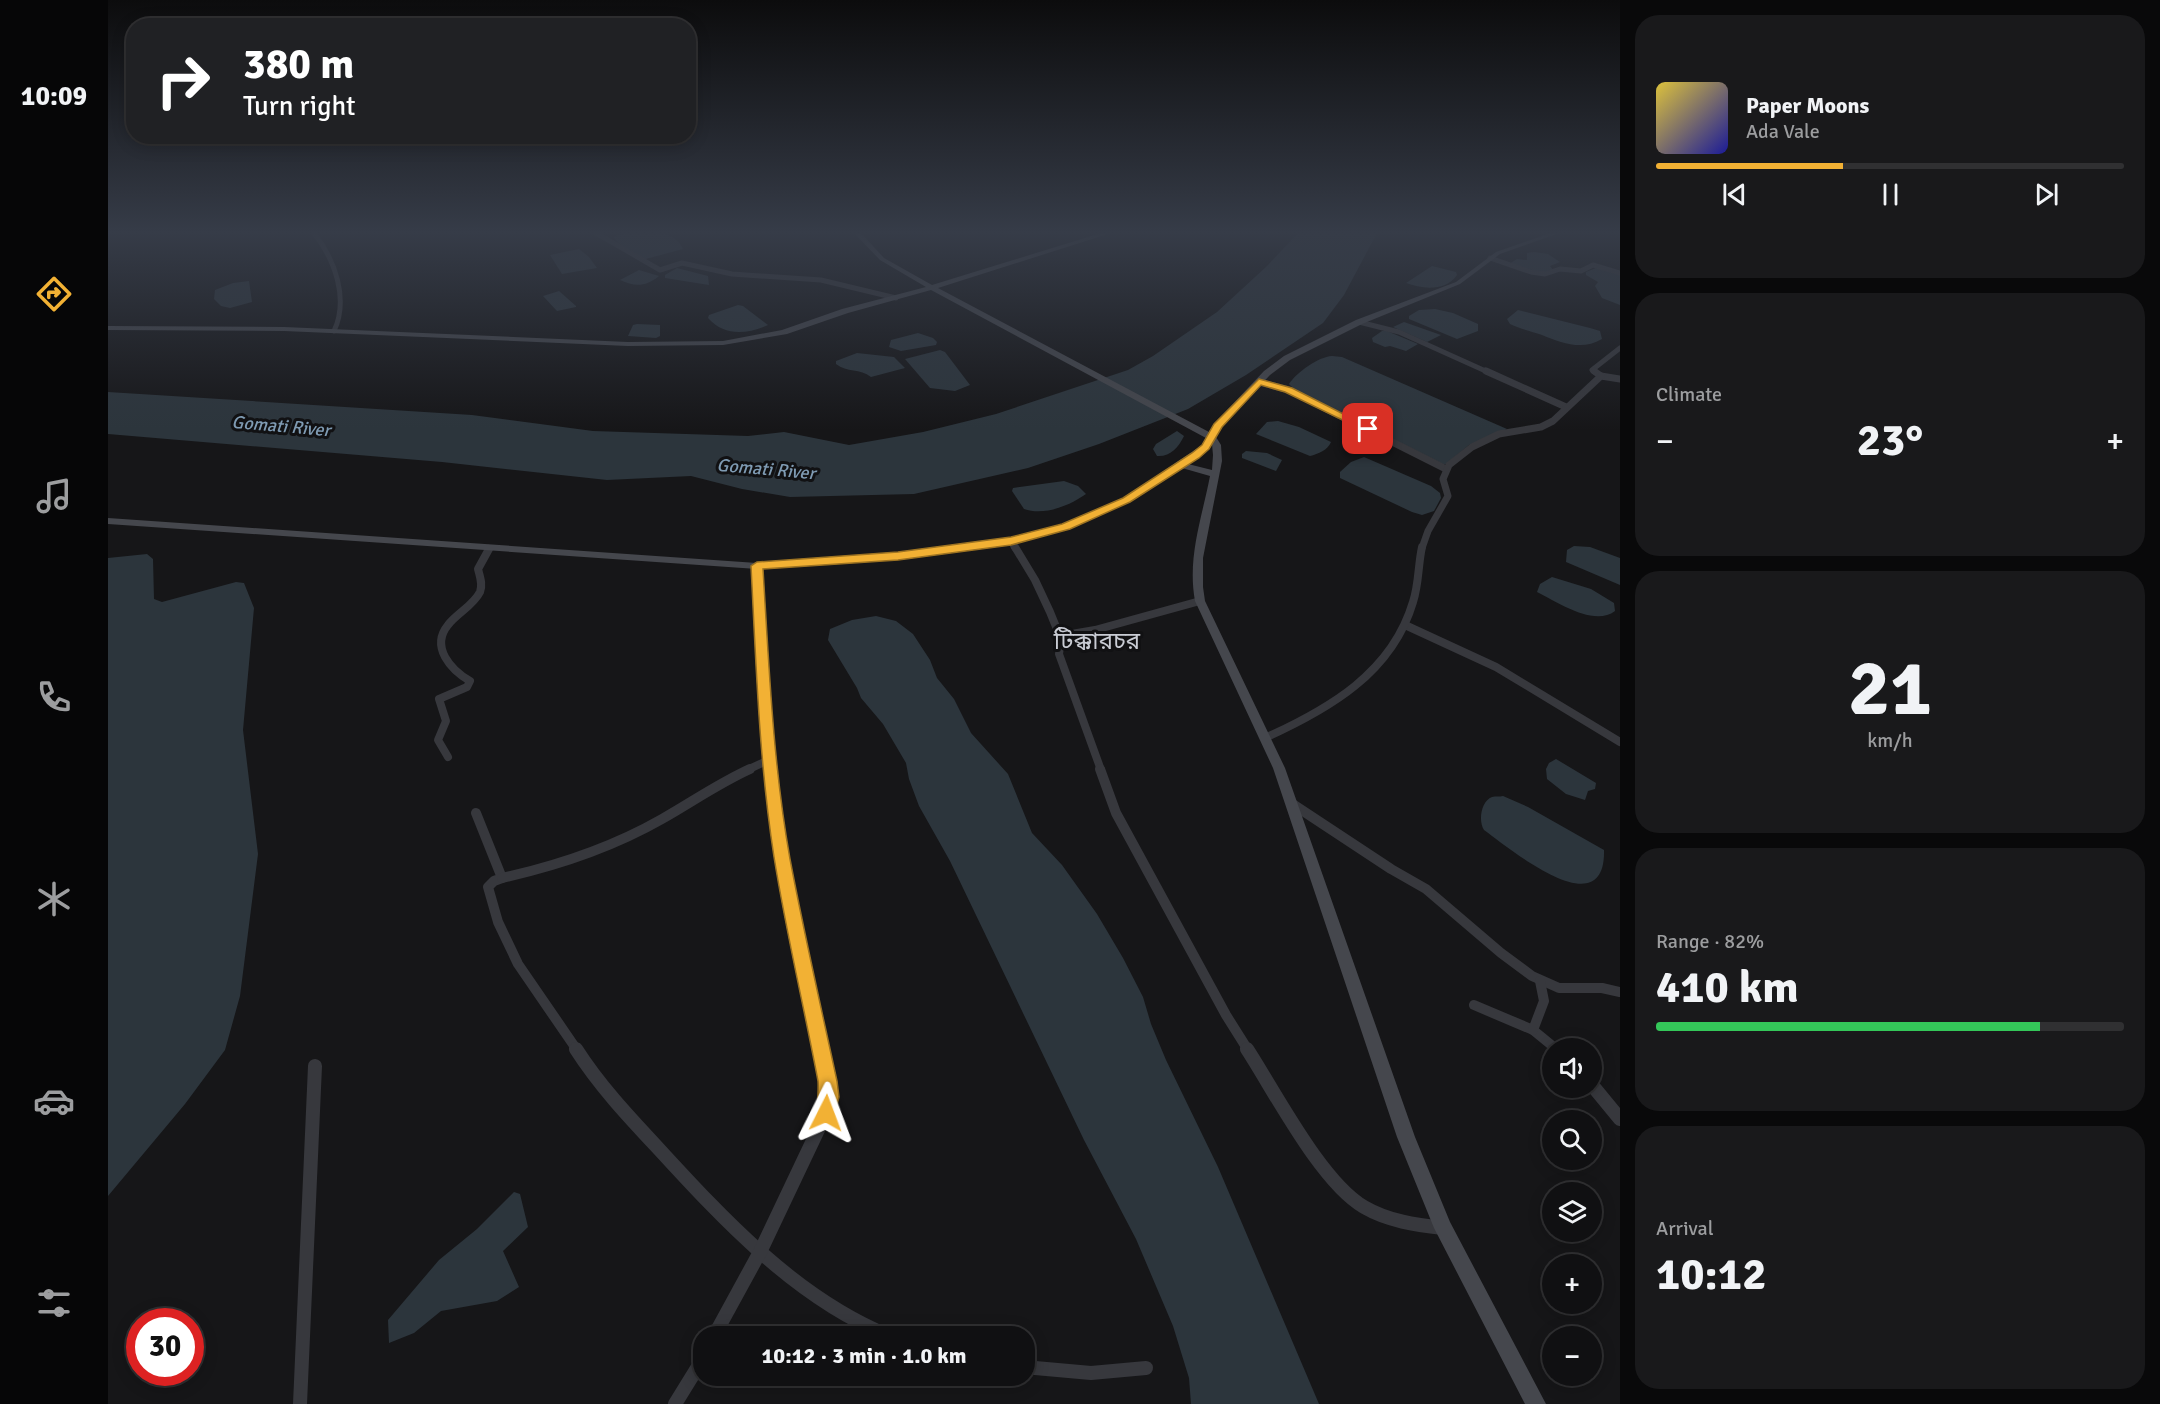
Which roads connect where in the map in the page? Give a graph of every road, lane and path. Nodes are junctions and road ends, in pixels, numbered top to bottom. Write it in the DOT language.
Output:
graph roads {
  1 [pos="339,299"];
  2 [pos="894,299"];
  3 [pos="950,299"];
  4 [pos="1419,299"];
  5 [pos="1359,322"];
  6 [pos="108,328"];
  7 [pos="334,332"];
  8 [pos="1620,348"];
  9 [pos="1601,376"];
  10 [pos="1620,379"];
  11 [pos="1259,382"];
  12 [pos="1566,407"];
  13 [pos="1206,434"];
  14 [pos="1181,465"];
  15 [pos="1446,469"];
  16 [pos="1215,474"];
  17 [pos="108,521"];
  18 [pos="1011,541"];
  19 [pos="489,549"];
  20 [pos="757,566"];
  21 [pos="1200,601"];
  22 [pos="1405,625"];
  23 [pos="1060,636"];
  24 [pos="1265,738"];
  25 [pos="1620,742"];
  26 [pos="448,757"];
  27 [pos="771,759"];
  28 [pos="1291,803"];
  29 [pos="476,813"];
  30 [pos="502,878"];
  31 [pos="1540,981"];
  32 [pos="1620,992"];
  33 [pos="1474,1005"];
  34 [pos="1533,1030"];
  35 [pos="1543,1038"];
  36 [pos="315,1066"];
  37 [pos="1602,1098"];
  38 [pos="1620,1119"];
  39 [pos="1443,1228"];
  40 [pos="761,1250"];
  41 [pos="719,1326"];
  42 [pos="865,1326"];
  43 [pos="1035,1368"];
  44 [pos="1146,1368"];
  45 [pos="693,1375"];
  46 [pos="300,1404"];
  47 [pos="675,1404"];
  48 [pos="1536,1404"];
  1 -- 7 [label="street"];
  2 -- 7 [label="street"];
  3 -- 13 [label="street"];
  4 -- 5 [label="street"];
  5 -- 11 [label="street"];
  5 -- 12 [label="street"];
  6 -- 7 [label="street"];
  8 -- 9 [label="street"];
  9 -- 10 [label="street"];
  9 -- 12 [label="street"];
  11 -- 13 [label="street"];
  11 -- 15 [label="street"];
  12 -- 15 [label="street"];
  13 -- 14 [label="street"];
  13 -- 16 [label="street"];
  14 -- 16 [label="street"];
  14 -- 18 [label="street"];
  15 -- 22 [label="street"];
  16 -- 21 [label="street"];
  17 -- 19 [label="street"];
  18 -- 20 [label="street"];
  18 -- 23 [label="street"];
  19 -- 20 [label="street"];
  19 -- 26 [label="street"];
  20 -- 27 [label="street"];
  21 -- 23 [label="street"];
  21 -- 24 [label="street"];
  22 -- 24 [label="street"];
  22 -- 25 [label="street"];
  23 -- 39 [label="street"];
  24 -- 28 [label="street"];
  27 -- 30 [label="street"];
  27 -- 40 [label="street"];
  28 -- 31 [label="street"];
  28 -- 39 [label="street"];
  29 -- 30 [label="street"];
  30 -- 40 [label="street"];
  31 -- 32 [label="street"];
  31 -- 34 [label="street"];
  33 -- 34 [label="street"];
  34 -- 35 [label="street"];
  36 -- 46 [label="street"];
  37 -- 38 [label="street"];
  39 -- 48 [label="street"];
  40 -- 41 [label="street"];
  40 -- 42 [label="street"];
  43 -- 44 [label="street"];
  45 -- 47 [label="street"];
}
